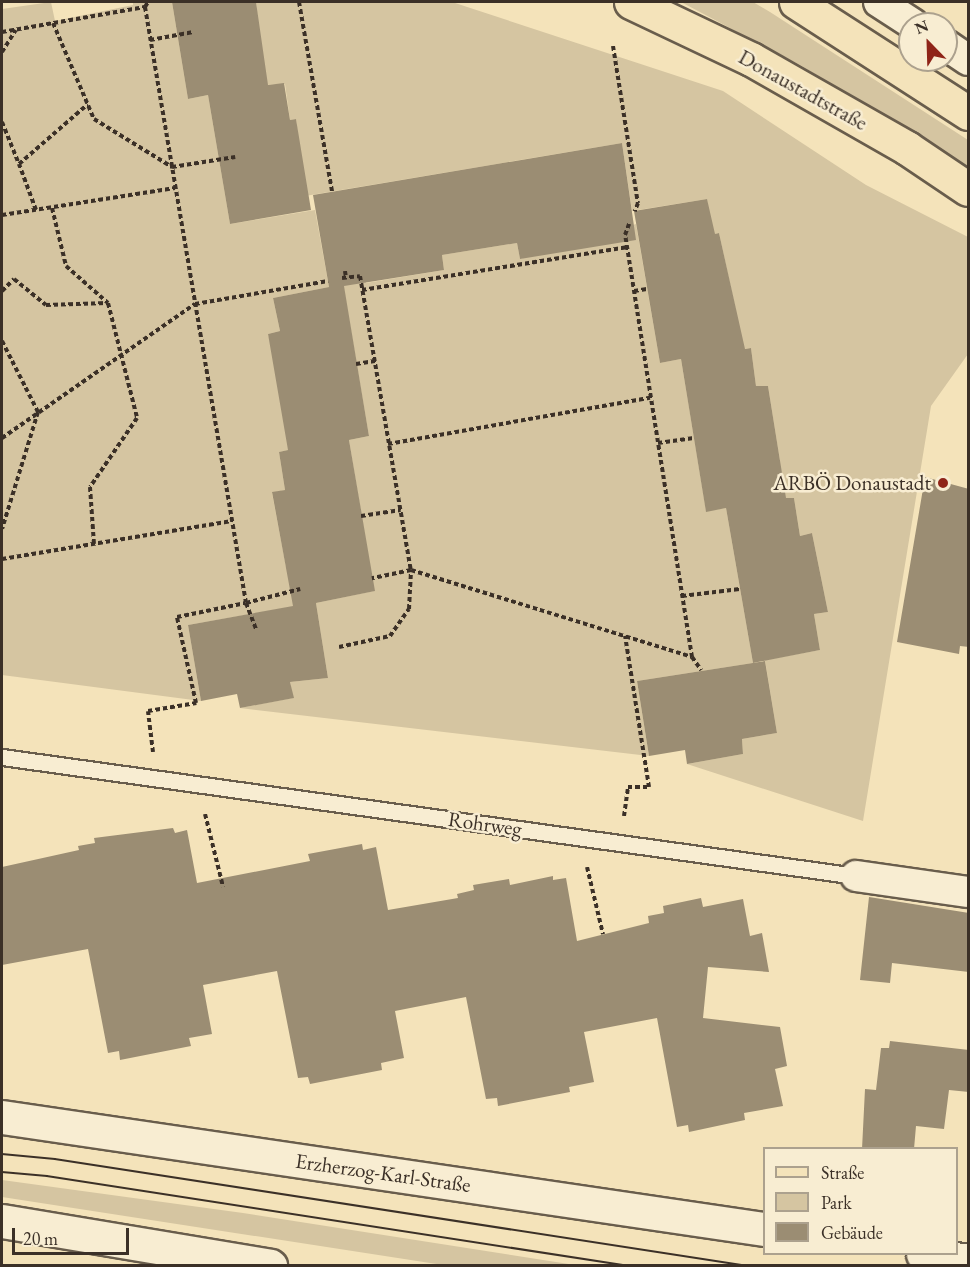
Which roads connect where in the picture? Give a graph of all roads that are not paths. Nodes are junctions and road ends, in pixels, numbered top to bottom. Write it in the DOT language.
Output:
graph roads {
  1 [pos="631,2"];
  2 [pos="796,2"];
  3 [pos="879,2"];
  4 [pos="898,14"];
  5 [pos="969,112"];
  6 [pos="966,191"];
  7 [pos="2,757"];
  8 [pos="856,876"];
  9 [pos="969,892"];
  10 [pos="2,1117"];
  11 [pos="2,1221"];
  12 [pos="763,1229"];
  13 [pos="930,1255"];
  14 [pos="969,1261"];
  15 [pos="270,1266"];
  1 -- 6 [label="main road, Donaustadtstraße"];
  2 -- 5 [label="main road"];
  3 -- 4 [label="street"];
  7 -- 8 [label="lane, Rohrweg"];
  8 -- 9 [label="street, Rohrweg"];
  10 -- 12 [label="main road, Erzherzog-Karl-Straße"];
  11 -- 15 [label="main road"];
  13 -- 14 [label="main road"];
}
